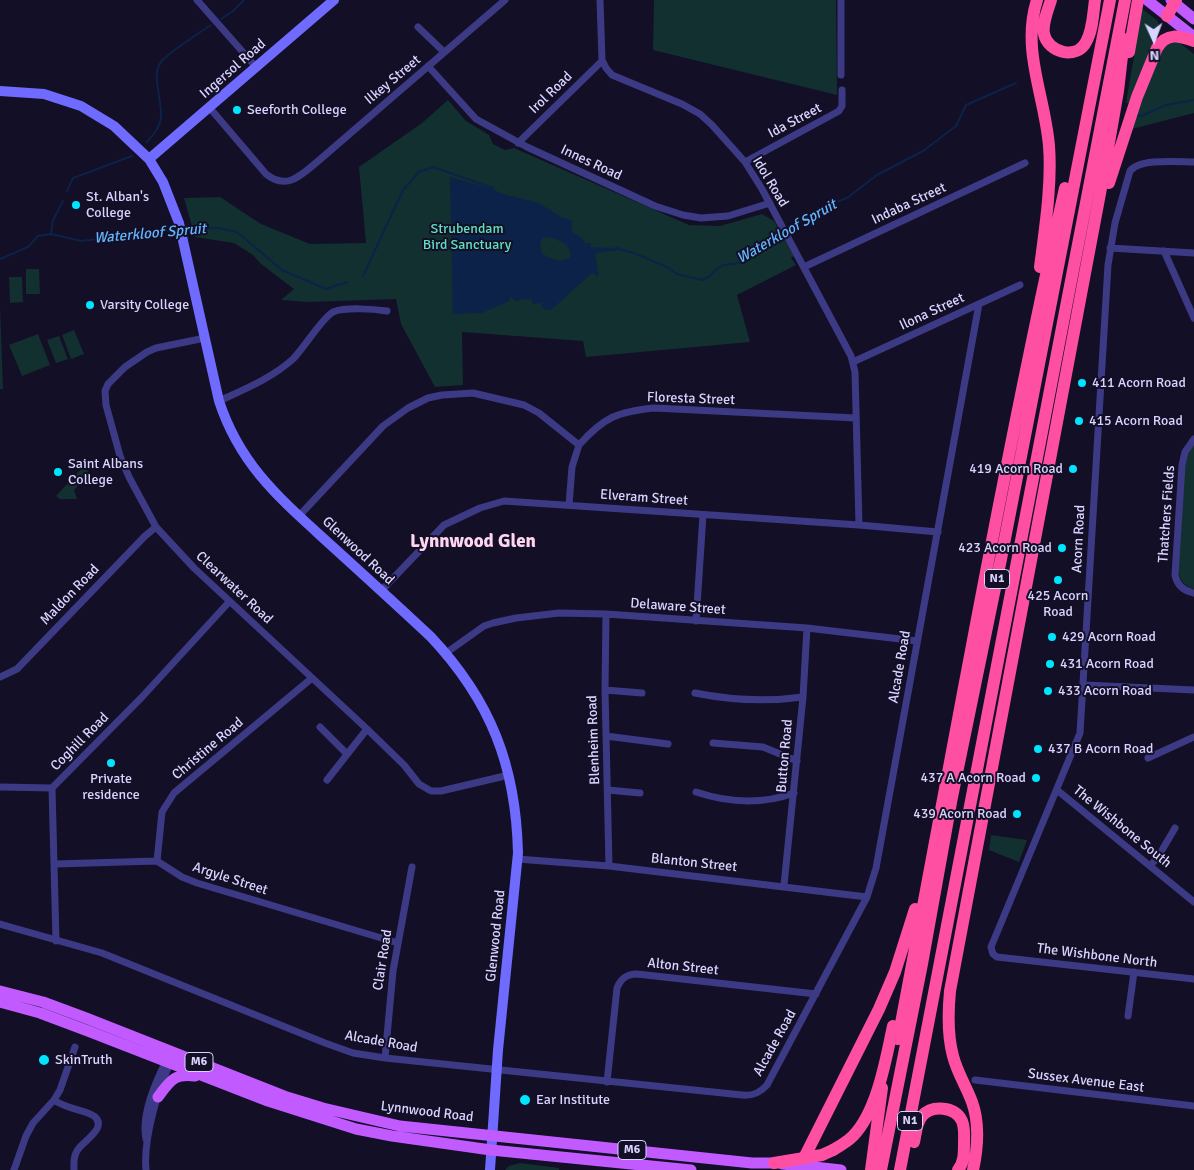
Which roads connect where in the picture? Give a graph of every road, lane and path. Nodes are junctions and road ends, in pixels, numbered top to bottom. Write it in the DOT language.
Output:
graph roads {
  1 [pos="197,0"];
  2 [pos="334,0"];
  3 [pos="505,0"];
  4 [pos="600,0"];
  5 [pos="841,0"];
  6 [pos="1037,0"];
  7 [pos="1051,0"];
  8 [pos="1095,0"];
  9 [pos="1110,0"];
  10 [pos="1138,0"];
  11 [pos="1147,0"];
  12 [pos="1125,1"];
  13 [pos="1174,1"];
  14 [pos="496,3"];
  15 [pos="1167,16"];
  16 [pos="1194,19"];
  17 [pos="418,27"];
  18 [pos="1194,37"];
  19 [pos="1194,42"];
  20 [pos="444,52"];
  21 [pos="1099,56"];
  22 [pos="602,61"];
  23 [pos="428,66"];
  24 [pos="256,67"];
  25 [pos="841,75"];
  26 [pos="842,90"];
  27 [pos="0,91"];
  28 [pos="209,107"];
  29 [pos="518,142"];
  30 [pos="149,159"];
  31 [pos="745,162"];
  32 [pos="1194,162"];
  33 [pos="1025,163"];
  34 [pos="1105,169"];
  35 [pos="770,203"];
  36 [pos="1110,248"];
  37 [pos="1164,251"];
  38 [pos="1194,253"];
  39 [pos="1087,263"];
  40 [pos="804,267"];
  41 [pos="1020,285"];
  42 [pos="979,304"];
  43 [pos="387,311"];
  44 [pos="1194,318"];
  45 [pos="1033,331"];
  46 [pos="205,338"];
  47 [pos="853,362"];
  48 [pos="219,401"];
  49 [pos="856,418"];
  50 [pos="1194,439"];
  51 [pos="579,445"];
  52 [pos="569,505"];
  53 [pos="703,515"];
  54 [pos="300,516"];
  55 [pos="859,525"];
  56 [pos="156,527"];
  57 [pos="938,532"];
  58 [pos="1185,590"];
  59 [pos="381,591"];
  60 [pos="1194,593"];
  61 [pos="1194,598"];
  62 [pos="229,602"];
  63 [pos="606,614"];
  64 [pos="696,621"];
  65 [pos="807,628"];
  66 [pos="917,641"];
  67 [pos="446,653"];
  68 [pos="0,676"];
  69 [pos="312,678"];
  70 [pos="1084,685"];
  71 [pos="605,690"];
  72 [pos="1194,690"];
  73 [pos="642,693"];
  74 [pos="694,693"];
  75 [pos="803,696"];
  76 [pos="320,727"];
  77 [pos="367,730"];
  78 [pos="606,736"];
  79 [pos="1194,737"];
  80 [pos="713,743"];
  81 [pos="668,744"];
  82 [pos="347,754"];
  83 [pos="1148,758"];
  84 [pos="797,761"];
  85 [pos="509,774"];
  86 [pos="327,780"];
  87 [pos="0,787"];
  88 [pos="52,788"];
  89 [pos="608,790"];
  90 [pos="1056,790"];
  91 [pos="696,792"];
  92 [pos="640,793"];
  93 [pos="794,793"];
  94 [pos="943,795"];
  95 [pos="1175,828"];
  96 [pos="517,859"];
  97 [pos="158,861"];
  98 [pos="55,864"];
  99 [pos="609,866"];
  100 [pos="1150,866"];
  101 [pos="412,867"];
  102 [pos="784,885"];
  103 [pos="970,888"];
  104 [pos="867,896"];
  105 [pos="924,900"];
  106 [pos="1194,902"];
  107 [pos="0,924"];
  108 [pos="56,941"];
  109 [pos="398,943"];
  110 [pos="997,957"];
  111 [pos="1134,972"];
  112 [pos="1194,979"];
  113 [pos="0,991"];
  114 [pos="816,994"];
  115 [pos="0,1002"];
  116 [pos="1128,1016"];
  117 [pos="75,1047"];
  118 [pos="171,1057"];
  119 [pos="386,1058"];
  120 [pos="884,1065"];
  121 [pos="496,1070"];
  122 [pos="210,1079"];
  123 [pos="917,1080"];
  124 [pos="975,1080"];
  125 [pos="607,1082"];
  126 [pos="158,1097"];
  127 [pos="54,1100"];
  128 [pos="1194,1106"];
  129 [pos="492,1135"];
  130 [pos="146,1139"];
  131 [pos="491,1150"];
  132 [pos="882,1164"];
  133 [pos="775,1166"];
  134 [pos="14,1170"];
  135 [pos="74,1170"];
  136 [pos="146,1170"];
  137 [pos="490,1170"];
  138 [pos="689,1170"];
  139 [pos="797,1170"];
  140 [pos="841,1170"];
  141 [pos="871,1170"];
  142 [pos="900,1170"];
  143 [pos="909,1170"];
  144 [pos="958,1170"];
  145 [pos="973,1170"];
  1 -- 24 [label="street"];
  2 -- 24 [label="street, Ingersol Road"];
  3 -- 14 [label="street, Ilkey Street"];
  4 -- 22 [label="street"];
  5 -- 25 [label="street"];
  6 -- 45 [label="highway"];
  7 -- 8 [label="highway"];
  9 -- 21 [label="highway, N1"];
  10 -- 34 [label="highway"];
  11 -- 15 [label="main road"];
  12 -- 34 [label="highway"];
  12 -- 123 [label="highway, N1"];
  13 -- 15 [label="highway"];
  13 -- 16 [label="main road"];
  14 -- 20 [label="street, Ilkey Street"];
  15 -- 18 [label="main road"];
  17 -- 20 [label="street"];
  19 -- 39 [label="highway"];
  20 -- 23 [label="street, Ilkey Street"];
  21 -- 45 [label="highway"];
  21 -- 132 [label="highway, N1"];
  22 -- 29 [label="street, Irol Road"];
  22 -- 31 [label="street, Idol Road"];
  23 -- 28 [label="street, Ilkey Street"];
  23 -- 29 [label="street, Innes Road"];
  24 -- 28 [label="street, Ingersol Road"];
  26 -- 31 [label="street, Ida Street"];
  27 -- 30 [label="street, Glenwood Road"];
  28 -- 30 [label="street, Ingersol Road"];
  29 -- 35 [label="street, Innes Road"];
  30 -- 46 [label="street, Glenwood Road"];
  31 -- 35 [label="street, Idol Road"];
  32 -- 36 [label="street, Acorn Road"];
  33 -- 40 [label="street, Indaba Street"];
  34 -- 39 [label="highway"];
  35 -- 40 [label="street, Idol Road"];
  36 -- 37 [label="street"];
  36 -- 70 [label="street, Acorn Road"];
  37 -- 38 [label="street"];
  37 -- 44 [label="street"];
  39 -- 103 [label="highway"];
  40 -- 47 [label="street, Idol Road"];
  41 -- 42 [label="street, Ilona Street"];
  42 -- 47 [label="street, Ilona Street"];
  42 -- 57 [label="street, Alcade Road"];
  43 -- 48 [label="street"];
  45 -- 94 [label="highway"];
  46 -- 48 [label="street, Glenwood Road"];
  46 -- 56 [label="street, Clearwater Road"];
  47 -- 49 [label="street, Idol Road"];
  48 -- 54 [label="street, Glenwood Road"];
  49 -- 51 [label="street, Floresta Street"];
  49 -- 55 [label="street, Idol Road"];
  50 -- 58 [label="street, Thatchers Fields"];
  51 -- 52 [label="street"];
  51 -- 54 [label="street"];
  52 -- 53 [label="street, Elveram Street"];
  52 -- 59 [label="street, Elveram Street"];
  53 -- 55 [label="street, Elveram Street"];
  53 -- 64 [label="street"];
  54 -- 59 [label="street, Glenwood Road"];
  55 -- 57 [label="street, Elveram Street"];
  56 -- 62 [label="street, Clearwater Road"];
  56 -- 68 [label="street, Maldon Road"];
  57 -- 66 [label="street, Alcade Road"];
  58 -- 60 [label="street"];
  58 -- 61 [label="street, Thatchers Fields"];
  59 -- 67 [label="street, Glenwood Road"];
  62 -- 69 [label="street, Clearwater Road"];
  62 -- 88 [label="street, Coghill Road"];
  63 -- 64 [label="street, Delaware Street"];
  63 -- 67 [label="street, Delaware Street"];
  63 -- 71 [label="street, Blenheim Road"];
  64 -- 65 [label="street, Delaware Street"];
  65 -- 66 [label="street, Delaware Street"];
  65 -- 75 [label="street, Button Road"];
  66 -- 104 [label="street, Alcade Road"];
  67 -- 85 [label="street, Glenwood Road"];
  69 -- 77 [label="street, Clearwater Road"];
  69 -- 97 [label="street, Christine Road"];
  70 -- 72 [label="street"];
  70 -- 90 [label="street, Acorn Road"];
  71 -- 73 [label="street"];
  71 -- 78 [label="street, Blenheim Road"];
  74 -- 75 [label="street"];
  75 -- 84 [label="street, Button Road"];
  76 -- 82 [label="street"];
  77 -- 82 [label="street"];
  77 -- 85 [label="street, Clearwater Road"];
  78 -- 81 [label="street"];
  78 -- 89 [label="street, Blenheim Road"];
  79 -- 83 [label="street"];
  80 -- 84 [label="street"];
  82 -- 86 [label="street"];
  84 -- 93 [label="street, Button Road"];
  85 -- 96 [label="street, Glenwood Road"];
  87 -- 88 [label="street"];
  88 -- 98 [label="street, Coghill Road"];
  89 -- 92 [label="street"];
  89 -- 99 [label="street, Blenheim Road"];
  90 -- 100 [label="street, The Wishbone South"];
  90 -- 110 [label="street, Acorn Road"];
  91 -- 93 [label="street"];
  93 -- 102 [label="street, Button Road"];
  94 -- 105 [label="highway"];
  94 -- 139 [label="highway"];
  95 -- 100 [label="street"];
  96 -- 99 [label="street, Blanton Street"];
  96 -- 121 [label="street, Glenwood Road"];
  97 -- 98 [label="street"];
  97 -- 109 [label="street, Argyle Street"];
  98 -- 108 [label="street, Coghill Road"];
  99 -- 102 [label="street, Blanton Street"];
  100 -- 106 [label="street, The Wishbone South"];
  101 -- 109 [label="street, Clair Road"];
  102 -- 104 [label="street, Blanton Street"];
  103 -- 123 [label="highway"];
  103 -- 145 [label="highway"];
  104 -- 114 [label="street, Alcade Road"];
  105 -- 120 [label="highway"];
  105 -- 132 [label="highway"];
  107 -- 108 [label="street, Alcade Road"];
  108 -- 119 [label="street, Alcade Road"];
  109 -- 119 [label="street, Clair Road"];
  110 -- 111 [label="street, The Wishbone North"];
  111 -- 112 [label="street, The Wishbone North"];
  111 -- 116 [label="street"];
  113 -- 118 [label="main road, Lynnwood Road / M6"];
  114 -- 125 [label="street, Alcade Road"];
  114 -- 125 [label="street, Alton Street"];
  115 -- 118 [label="main road, Lynnwood Road / M6"];
  117 -- 127 [label="street"];
  118 -- 122 [label="main road, Lynnwood Road / M6"];
  118 -- 126 [label="street"];
  118 -- 129 [label="main road, Lynnwood Road / M6"];
  118 -- 130 [label="street"];
  119 -- 121 [label="street, Alcade Road"];
  120 -- 133 [label="highway, bridge"];
  120 -- 141 [label="highway"];
  121 -- 125 [label="street, Alcade Road"];
  121 -- 129 [label="street, Glenwood Road"];
  122 -- 126 [label="main road"];
  122 -- 131 [label="main road, Lynnwood Road / M6"];
  123 -- 142 [label="highway, N1"];
  124 -- 128 [label="street, Sussex Avenue East"];
  126 -- 130 [label="street"];
  127 -- 134 [label="street"];
  127 -- 135 [label="street"];
  129 -- 131 [label="street, Glenwood Road"];
  129 -- 133 [label="main road, Lynnwood Road / M6"];
  129 -- 138 [label="main road"];
  130 -- 136 [label="street"];
  131 -- 137 [label="street, Glenwood Road"];
  131 -- 138 [label="main road, Lynnwood Road / M6"];
  133 -- 140 [label="main road, Lynnwood Road / M6, bridge"];
  143 -- 144 [label="highway"];
}
